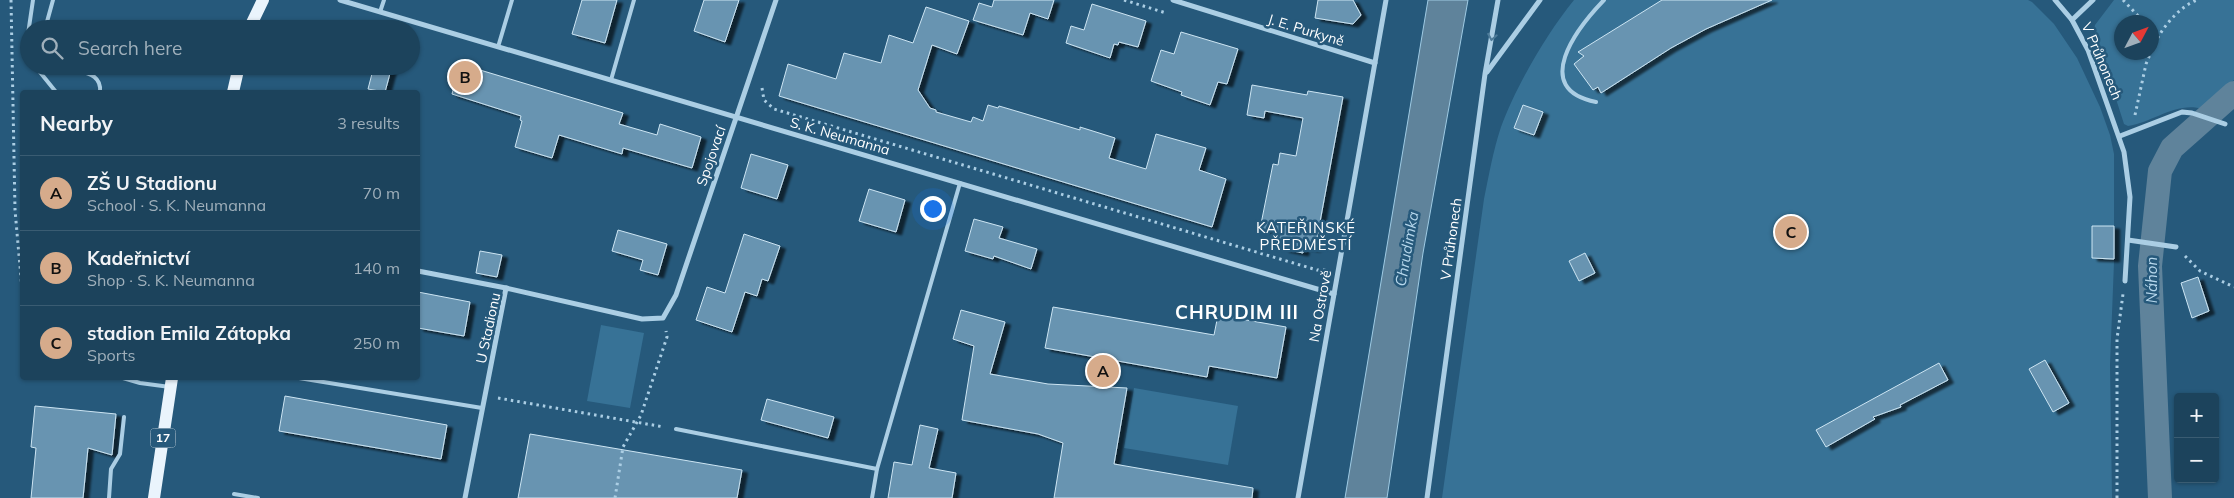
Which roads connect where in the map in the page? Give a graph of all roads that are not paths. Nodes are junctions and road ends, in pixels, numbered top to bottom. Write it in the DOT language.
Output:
graph roads {
  1 [pos="34,0"];
  2 [pos="53,0"];
  3 [pos="253,0"];
  4 [pos="263,0"];
  5 [pos="340,0"];
  6 [pos="384,0"];
  7 [pos="512,0"];
  8 [pos="634,0"];
  9 [pos="776,0"];
  10 [pos="1173,0"];
  11 [pos="1386,0"];
  12 [pos="1498,0"];
  13 [pos="1540,0"];
  14 [pos="1604,0"];
  15 [pos="2055,0"];
  16 [pos="2093,0"];
  17 [pos="380,12"];
  18 [pos="31,20"];
  19 [pos="47,20"];
  20 [pos="250,20"];
  21 [pos="253,20"];
  22 [pos="408,20"];
  23 [pos="2072,20"];
  24 [pos="420,24"];
  25 [pos="498,46"];
  26 [pos="1375,63"];
  27 [pos="1485,74"];
  28 [pos="42,75"];
  29 [pos="90,75"];
  30 [pos="238,75"];
  31 [pos="611,80"];
  32 [pos="54,90"];
  33 [pos="100,90"];
  34 [pos="234,90"];
  35 [pos="1596,102"];
  36 [pos="736,117"];
  37 [pos="2225,124"];
  38 [pos="2120,136"];
  39 [pos="960,183"];
  40 [pos="2128,240"];
  41 [pos="2176,247"];
  42 [pos="420,271"];
  43 [pos="2125,281"];
  44 [pos="506,288"];
  45 [pos="1334,294"];
  46 [pos="663,318"];
  47 [pos="130,380"];
  48 [pos="312,380"];
  49 [pos="171,382"];
  50 [pos="482,408"];
  51 [pos="124,417"];
  52 [pos="676,430"];
  53 [pos="877,469"];
  54 [pos="234,494"];
  55 [pos="109,498"];
  56 [pos="154,498"];
  57 [pos="258,498"];
  58 [pos="465,498"];
  59 [pos="872,498"];
  60 [pos="1298,498"];
  61 [pos="1427,498"];
  1 -- 18 [label="lane"];
  2 -- 19 [label="lane"];
  3 -- 20 [label="main road"];
  4 -- 21 [label="main road"];
  5 -- 17 [label="street, S. K. Neumanna"];
  6 -- 17 [label="lane"];
  7 -- 25 [label="lane"];
  8 -- 31 [label="lane"];
  9 -- 36 [label="street, Spojovací"];
  10 -- 26 [label="street, J. E. Purkyně"];
  11 -- 26 [label="street, Na Ostrově"];
  12 -- 27 [label="street, one-way"];
  13 -- 27 [label="street, V Průhonech"];
  14 -- 35 [label="lane"];
  15 -- 23 [label="street, V Průhonech"];
  16 -- 23 [label="street"];
  17 -- 22 [label="street, S. K. Neumanna"];
  23 -- 38 [label="street, V Průhonech"];
  24 -- 25 [label="street, S. K. Neumanna"];
  25 -- 31 [label="street, S. K. Neumanna"];
  26 -- 45 [label="street, Na Ostrově"];
  27 -- 61 [label="street, V Průhonech"];
  28 -- 32 [label="lane"];
  29 -- 33 [label="lane"];
  30 -- 34 [label="main road"];
  31 -- 36 [label="street, S. K. Neumanna"];
  36 -- 39 [label="street, S. K. Neumanna"];
  36 -- 46 [label="street, Spojovací"];
  37 -- 38 [label="street"];
  38 -- 40 [label="street, V Průhonech"];
  39 -- 45 [label="street, S. K. Neumanna"];
  39 -- 53 [label="lane"];
  40 -- 41 [label="street"];
  40 -- 43 [label="street, V Průhonech"];
  42 -- 44 [label="street"];
  44 -- 46 [label="street, U Stadionu"];
  44 -- 50 [label="street, U Stadionu"];
  45 -- 60 [label="street, Na Ostrově"];
  47 -- 49 [label="lane"];
  48 -- 50 [label="lane"];
  49 -- 56 [label="main road, 17"];
  50 -- 58 [label="street, U Stadionu"];
  51 -- 55 [label="lane"];
  52 -- 53 [label="lane"];
  53 -- 59 [label="lane"];
  54 -- 57 [label="lane"];
}
